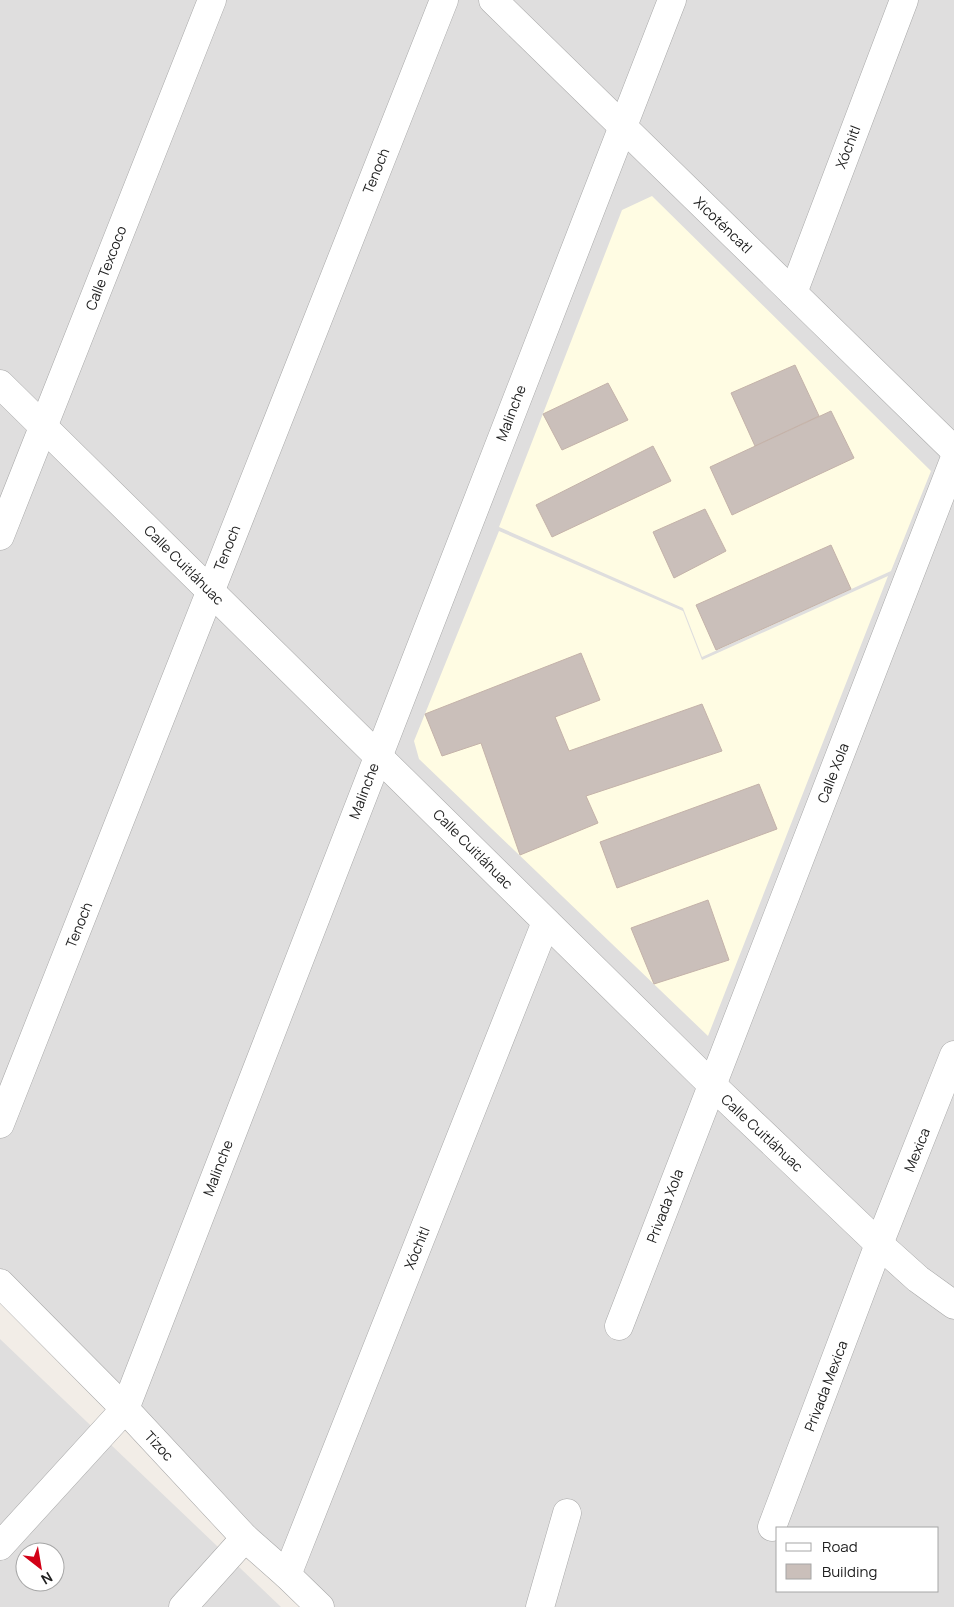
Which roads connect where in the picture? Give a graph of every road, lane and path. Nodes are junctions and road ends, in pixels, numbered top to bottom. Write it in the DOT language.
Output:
graph roads {
  1 [pos="212,0"];
  2 [pos="444,0"];
  3 [pos="493,0"];
  4 [pos="672,0"];
  5 [pos="904,0"];
  6 [pos="623,127"];
  7 [pos="793,293"];
  8 [pos="0,384"];
  9 [pos="44,427"];
  10 [pos="954,450"];
  11 [pos="954,460"];
  12 [pos="0,536"];
  13 [pos="210,591"];
  14 [pos="378,756"];
  15 [pos="546,922"];
  16 [pos="954,1055"];
  17 [pos="712,1085"];
  18 [pos="0,1124"];
  19 [pos="880,1244"];
  20 [pos="0,1283"];
  21 [pos="954,1305"];
  22 [pos="619,1326"];
  23 [pos="125,1409"];
  24 [pos="567,1513"];
  25 [pos="772,1527"];
  26 [pos="246,1538"];
  27 [pos="0,1546"];
  28 [pos="287,1575"];
  29 [pos="183,1607"];
  30 [pos="320,1607"];
  31 [pos="540,1607"];
  1 -- 9 [label="street, Calle Texcoco"];
  2 -- 13 [label="street, Tenoch"];
  3 -- 6 [label="street, Xicoténcatl"];
  4 -- 6 [label="street, Malinche"];
  5 -- 7 [label="street, Xóchitl"];
  6 -- 7 [label="street, Xicoténcatl"];
  6 -- 14 [label="street, Malinche"];
  7 -- 10 [label="street, Xicoténcatl"];
  8 -- 9 [label="street, Calle Cuitláhuac"];
  9 -- 12 [label="street, Calle Texcoco"];
  9 -- 13 [label="street, Calle Cuitláhuac"];
  11 -- 17 [label="street, Calle Xola"];
  13 -- 14 [label="street, Calle Cuitláhuac"];
  13 -- 18 [label="street, Tenoch"];
  14 -- 15 [label="street, Calle Cuitláhuac"];
  14 -- 23 [label="street, Malinche"];
  15 -- 17 [label="street, Calle Cuitláhuac"];
  15 -- 28 [label="street, Xóchitl"];
  16 -- 19 [label="street, Mexica"];
  17 -- 19 [label="street, Calle Cuitláhuac"];
  17 -- 22 [label="street, Privada Xola"];
  19 -- 21 [label="street, Calle Cuitláhuac"];
  19 -- 25 [label="street, Privada Mexica"];
  20 -- 23 [label="street, Tízoc"];
  23 -- 26 [label="street, Tízoc"];
  23 -- 27 [label="street, Malinche"];
  24 -- 31 [label="street"];
  26 -- 28 [label="street, Tízoc"];
  26 -- 29 [label="street"];
  28 -- 30 [label="street, Tízoc"];
}
